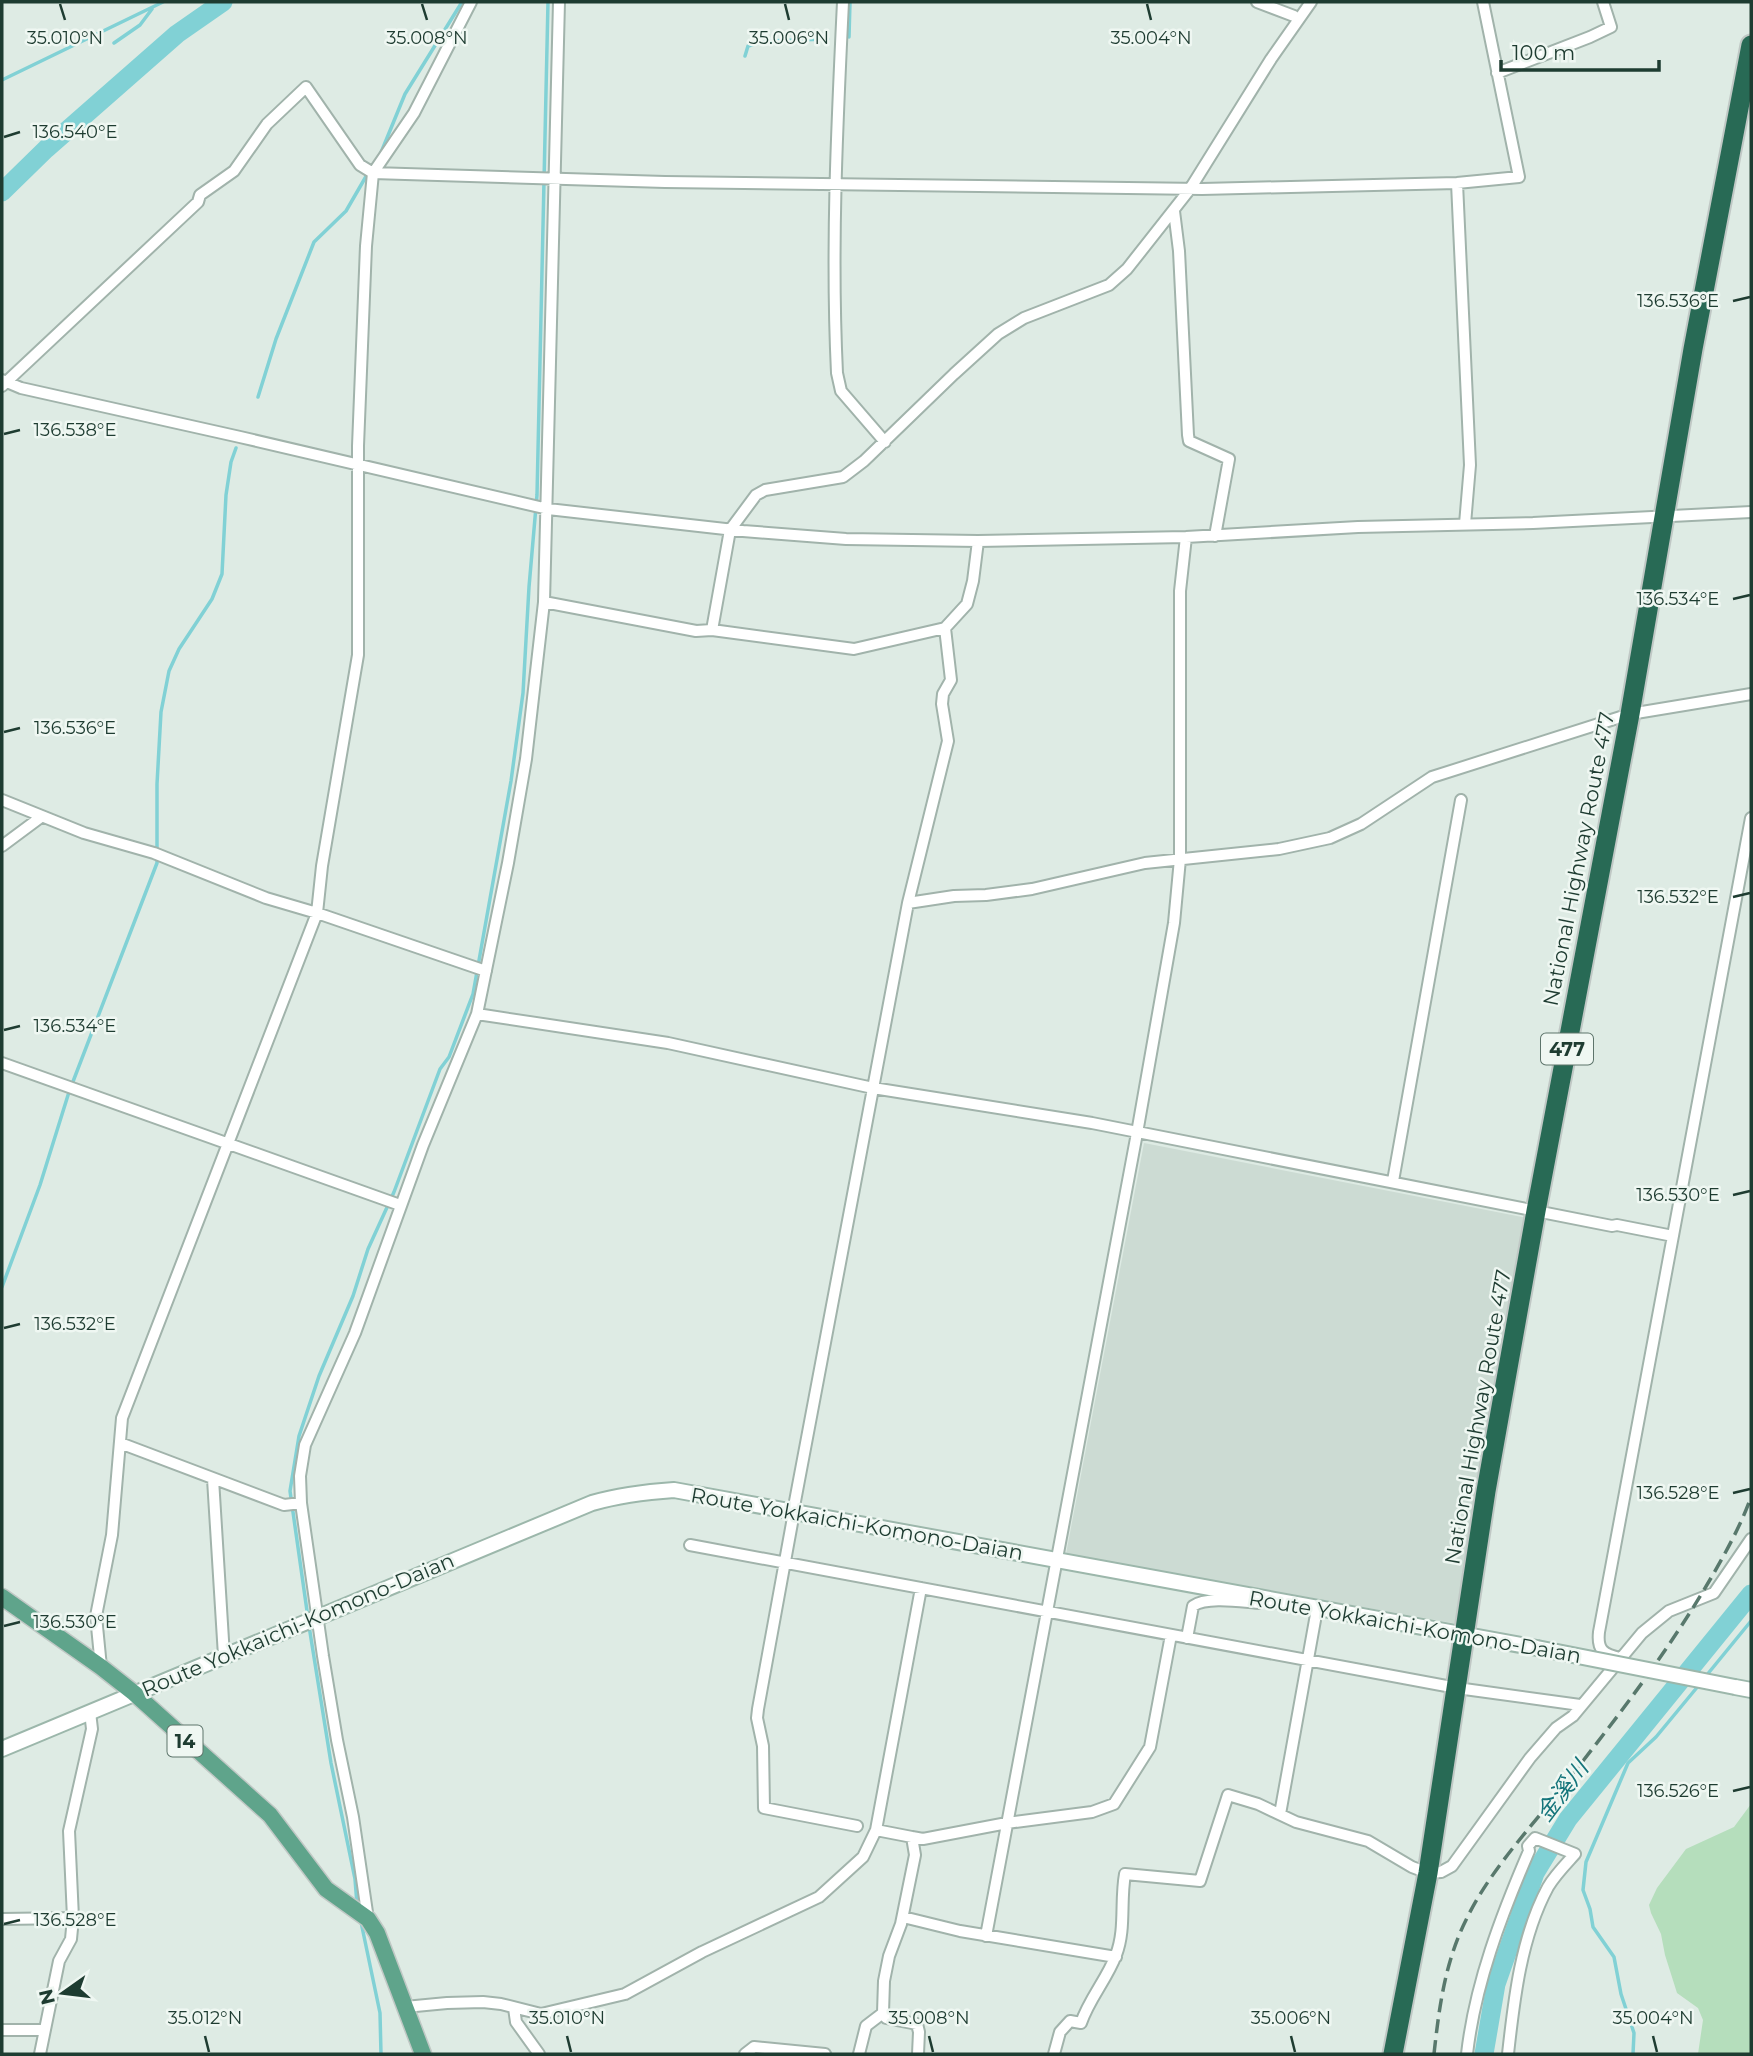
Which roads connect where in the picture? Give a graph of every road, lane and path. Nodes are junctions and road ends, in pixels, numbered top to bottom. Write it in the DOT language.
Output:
graph roads {
  1 [pos="471,2"];
  2 [pos="559,2"];
  3 [pos="843,2"];
  4 [pos="1257,2"];
  5 [pos="1311,2"];
  6 [pos="1483,2"];
  7 [pos="1604,2"];
  8 [pos="1298,20"];
  9 [pos="1751,45"];
  10 [pos="1497,73"];
  11 [pos="369,171"];
  12 [pos="553,178"];
  13 [pos="1457,183"];
  14 [pos="834,184"];
  15 [pos="1190,189"];
  16 [pos="1174,211"];
  17 [pos="3,383"];
  18 [pos="885,442"];
  19 [pos="358,465"];
  20 [pos="545,508"];
  21 [pos="1751,512"];
  22 [pos="1663,516"];
  23 [pos="1465,524"];
  24 [pos="730,530"];
  25 [pos="1215,536"];
  26 [pos="1186,537"];
  27 [pos="978,541"];
  28 [pos="544,602"];
  29 [pos="945,628"];
  30 [pos="712,630"];
  31 [pos="1751,694"];
  32 [pos="1630,714"];
  33 [pos="2,800"];
  34 [pos="1461,800"];
  35 [pos="41,817"];
  36 [pos="1751,818"];
  37 [pos="2,846"];
  38 [pos="1180,859"];
  39 [pos="908,903"];
  40 [pos="317,913"];
  41 [pos="485,971"];
  42 [pos="477,1014"];
  43 [pos="2,1063"];
  44 [pos="873,1088"];
  45 [pos="1137,1133"];
  46 [pos="229,1143"];
  47 [pos="1393,1181"];
  48 [pos="398,1205"];
  49 [pos="1536,1211"];
  50 [pos="1673,1236"];
  51 [pos="120,1444"];
  52 [pos="213,1479"];
  53 [pos="300,1503"];
  54 [pos="793,1512"];
  55 [pos="1751,1539"];
  56 [pos="690,1545"];
  57 [pos="1057,1561"];
  58 [pos="785,1562"];
  59 [pos="921,1588"];
  60 [pos="2,1598"];
  61 [pos="1287,1604"];
  62 [pos="1317,1609"];
  63 [pos="1047,1612"];
  64 [pos="311,1619"];
  65 [pos="1465,1634"];
  66 [pos="1171,1635"];
  67 [pos="1187,1638"];
  68 [pos="224,1656"];
  69 [pos="1619,1658"];
  70 [pos="1307,1659"];
  71 [pos="101,1667"];
  72 [pos="1457,1688"];
  73 [pos="1751,1690"];
  74 [pos="134,1693"];
  75 [pos="1580,1705"];
  76 [pos="90,1713"];
  77 [pos="2,1749"];
  78 [pos="1280,1814"];
  79 [pos="1007,1823"];
  80 [pos="858,1826"];
  81 [pos="876,1830"];
  82 [pos="912,1837"];
  83 [pos="1428,1873"];
  84 [pos="73,1917"];
  85 [pos="365,1917"];
  86 [pos="903,1917"];
  87 [pos="2,1919"];
  88 [pos="986,1936"];
  89 [pos="1115,1957"];
  90 [pos="405,2007"];
  91 [pos="514,2008"];
  92 [pos="883,2013"];
  93 [pos="44,2030"];
  94 [pos="2,2031"];
  95 [pos="40,2054"];
  96 [pos="423,2054"];
  97 [pos="539,2054"];
  98 [pos="745,2054"];
  99 [pos="825,2054"];
  100 [pos="859,2054"];
  101 [pos="918,2054"];
  102 [pos="1054,2054"];
  103 [pos="1393,2054"];
  104 [pos="1467,2054"];
  105 [pos="1508,2054"];
  1 -- 11 [label="street"];
  2 -- 12 [label="street"];
  3 -- 14 [label="street"];
  4 -- 8 [label="street"];
  5 -- 8 [label="street"];
  6 -- 10 [label="street"];
  7 -- 10 [label="street"];
  8 -- 15 [label="street"];
  9 -- 22 [label="highway, National Highway Route 477 / 477"];
  10 -- 13 [label="street"];
  11 -- 12 [label="street"];
  11 -- 17 [label="street"];
  11 -- 19 [label="street"];
  12 -- 14 [label="street"];
  12 -- 20 [label="street"];
  13 -- 15 [label="street"];
  13 -- 23 [label="street"];
  14 -- 15 [label="street"];
  14 -- 18 [label="street"];
  15 -- 16 [label="street"];
  16 -- 18 [label="street"];
  16 -- 25 [label="street"];
  17 -- 19 [label="street"];
  18 -- 24 [label="street"];
  19 -- 20 [label="street"];
  19 -- 40 [label="street"];
  20 -- 24 [label="street"];
  20 -- 28 [label="street"];
  21 -- 22 [label="street"];
  22 -- 23 [label="street"];
  22 -- 32 [label="highway, National Highway Route 477 / 477"];
  23 -- 25 [label="street"];
  24 -- 27 [label="street"];
  24 -- 30 [label="street"];
  25 -- 26 [label="street"];
  26 -- 27 [label="street"];
  26 -- 38 [label="street"];
  27 -- 29 [label="street"];
  28 -- 30 [label="street"];
  28 -- 41 [label="street"];
  29 -- 30 [label="street"];
  29 -- 39 [label="street"];
  31 -- 32 [label="street"];
  32 -- 38 [label="street"];
  32 -- 49 [label="highway, National Highway Route 477 / 477"];
  33 -- 35 [label="street"];
  34 -- 47 [label="street"];
  35 -- 37 [label="street"];
  35 -- 40 [label="street"];
  36 -- 50 [label="street"];
  38 -- 39 [label="street"];
  38 -- 45 [label="street"];
  39 -- 44 [label="street"];
  40 -- 41 [label="street"];
  40 -- 46 [label="street"];
  41 -- 42 [label="street"];
  42 -- 44 [label="street"];
  42 -- 48 [label="street"];
  43 -- 46 [label="street"];
  44 -- 45 [label="street"];
  44 -- 54 [label="street"];
  45 -- 47 [label="street"];
  45 -- 57 [label="street"];
  46 -- 48 [label="street"];
  46 -- 51 [label="street"];
  47 -- 49 [label="street"];
  48 -- 53 [label="street"];
  49 -- 50 [label="street"];
  49 -- 65 [label="highway, National Highway Route 477 / 477"];
  50 -- 69 [label="street"];
  51 -- 52 [label="street"];
  51 -- 71 [label="street"];
  52 -- 53 [label="street"];
  52 -- 68 [label="street"];
  53 -- 64 [label="street"];
  54 -- 57 [label="main road, Route Yokkaichi-Komono-Daian"];
  54 -- 58 [label="street"];
  54 -- 64 [label="main road, Route Yokkaichi-Komono-Daian"];
  55 -- 69 [label="street"];
  56 -- 58 [label="street"];
  57 -- 61 [label="main road, Route Yokkaichi-Komono-Daian"];
  57 -- 63 [label="street"];
  58 -- 59 [label="street"];
  58 -- 80 [label="street"];
  59 -- 63 [label="street"];
  59 -- 81 [label="street"];
  60 -- 71 [label="main road, 14"];
  61 -- 62 [label="main road, Route Yokkaichi-Komono-Daian"];
  61 -- 67 [label="street"];
  62 -- 65 [label="main road, Route Yokkaichi-Komono-Daian"];
  62 -- 70 [label="street"];
  63 -- 66 [label="street"];
  63 -- 79 [label="street"];
  64 -- 68 [label="main road, Route Yokkaichi-Komono-Daian"];
  64 -- 85 [label="street"];
  65 -- 72 [label="highway, National Highway Route 477 / 477"];
  65 -- 73 [label="main road, Route Yokkaichi-Komono-Daian, bridge"];
  66 -- 67 [label="street"];
  66 -- 79 [label="street"];
  67 -- 70 [label="street"];
  68 -- 74 [label="main road, Route Yokkaichi-Komono-Daian"];
  69 -- 75 [label="street"];
  70 -- 72 [label="street"];
  70 -- 78 [label="street"];
  71 -- 74 [label="main road, 14"];
  72 -- 75 [label="street"];
  72 -- 83 [label="highway, National Highway Route 477 / 477"];
  74 -- 76 [label="main road, Route Yokkaichi-Komono-Daian"];
  74 -- 85 [label="main road, 14"];
  75 -- 83 [label="street"];
  76 -- 77 [label="main road, Route Yokkaichi-Komono-Daian"];
  76 -- 84 [label="street"];
  78 -- 83 [label="street"];
  78 -- 89 [label="street"];
  79 -- 82 [label="street"];
  79 -- 88 [label="street"];
  81 -- 82 [label="street"];
  81 -- 91 [label="street"];
  82 -- 86 [label="street"];
  83 -- 103 [label="highway, National Highway Route 477 / 477"];
  84 -- 87 [label="street"];
  84 -- 93 [label="street"];
  85 -- 90 [label="main road, 14"];
  86 -- 88 [label="street"];
  86 -- 92 [label="street"];
  88 -- 89 [label="street"];
  89 -- 102 [label="street"];
  90 -- 91 [label="street"];
  90 -- 96 [label="main road, 14"];
  91 -- 97 [label="street"];
  92 -- 100 [label="street"];
  92 -- 101 [label="street"];
  93 -- 94 [label="street"];
  93 -- 95 [label="street"];
  98 -- 99 [label="street"];
  104 -- 105 [label="street"];
}
